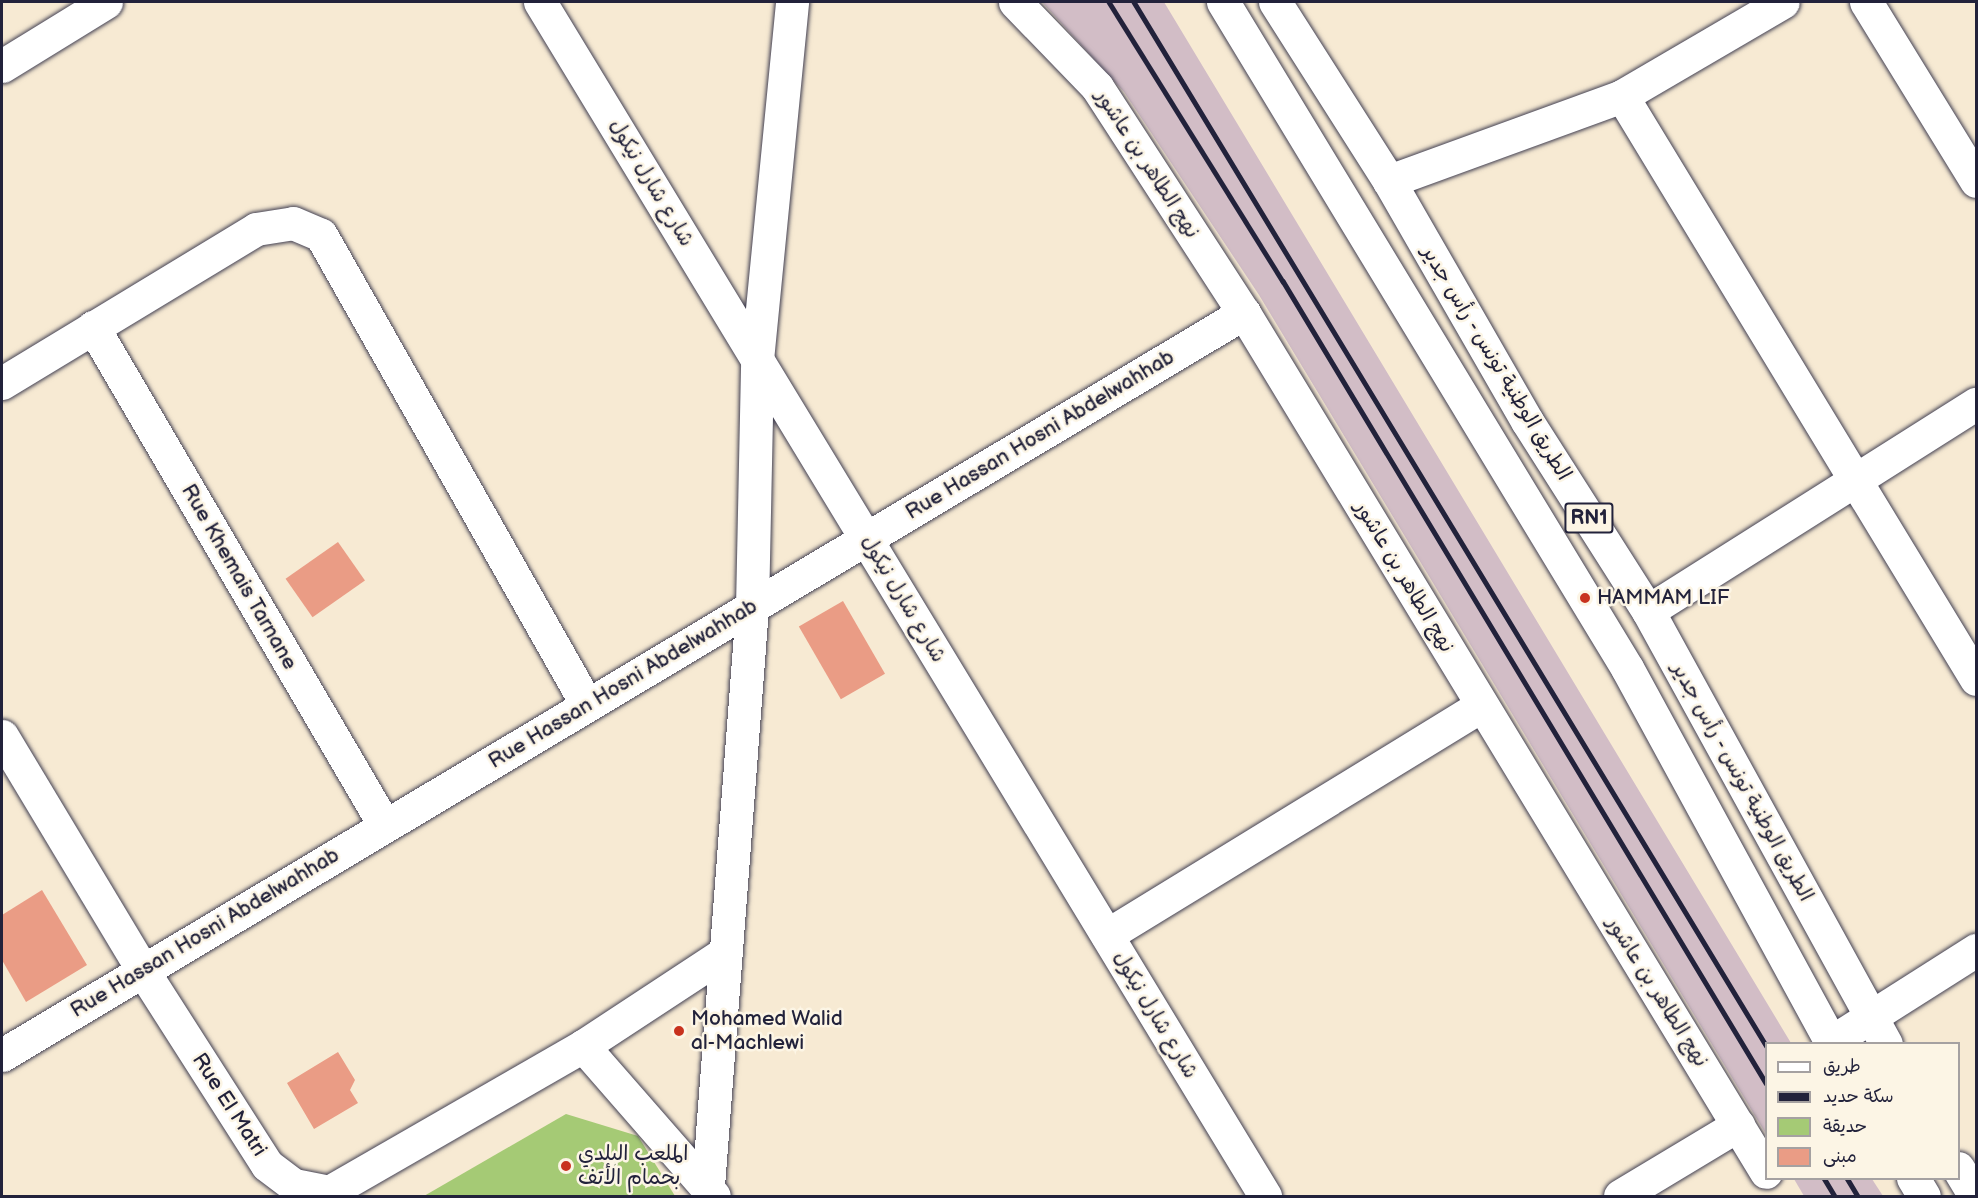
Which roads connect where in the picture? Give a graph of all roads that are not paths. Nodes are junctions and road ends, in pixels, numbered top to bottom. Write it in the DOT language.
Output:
graph roads {
  1 [pos="106,2"];
  2 [pos="540,2"];
  3 [pos="792,2"];
  4 [pos="1015,2"];
  5 [pos="1223,2"];
  6 [pos="1275,2"];
  7 [pos="1783,2"];
  8 [pos="1866,2"];
  9 [pos="2,66"];
  10 [pos="1622,96"];
  11 [pos="1389,181"];
  12 [pos="1977,181"];
  13 [pos="1244,313"];
  14 [pos="93,327"];
  15 [pos="757,360"];
  16 [pos="2,383"];
  17 [pos="1977,404"];
  18 [pos="1855,479"];
  19 [pos="866,538"];
  20 [pos="752,607"];
  21 [pos="1648,611"];
  22 [pos="1977,680"];
  23 [pos="587,705"];
  24 [pos="1481,706"];
  25 [pos="2,736"];
  26 [pos="385,826"];
  27 [pos="1107,935"];
  28 [pos="1977,950"];
  29 [pos="726,952"];
  30 [pos="143,971"];
  31 [pos="1879,1031"];
  32 [pos="1831,1042"];
  33 [pos="1836,1042"];
  34 [pos="583,1046"];
  35 [pos="2,1055"];
  36 [pos="1738,1125"];
  37 [pos="1765,1169"];
  38 [pos="1960,1170"];
  39 [pos="1771,1180"];
  40 [pos="1914,1180"];
  41 [pos="711,1191"];
  42 [pos="1265,1197"];
  43 [pos="1620,1197"];
  44 [pos="1781,1197"];
  45 [pos="1924,1197"];
  46 [pos="1975,1197"];
  1 -- 9 [label="main road"];
  2 -- 15 [label="main road, شارع شارل نيكول"];
  3 -- 15 [label="main road"];
  4 -- 13 [label="main road, نهج الطاهر بن عاشور"];
  5 -- 32 [label="main road, RN1"];
  6 -- 11 [label="main road, الطريق الوطنية تونس - رأس جدير / RN1"];
  7 -- 10 [label="main road"];
  8 -- 12 [label="main road"];
  10 -- 11 [label="main road"];
  10 -- 18 [label="main road"];
  11 -- 21 [label="main road, الطريق الوطنية تونس - رأس جدير / RN1"];
  13 -- 19 [label="main road, Rue Hassan Hosni Abdelwahhab"];
  13 -- 24 [label="main road, نهج الطاهر بن عاشور"];
  14 -- 16 [label="main road"];
  14 -- 23 [label="main road"];
  14 -- 26 [label="main road, Rue Khemais Tarnane"];
  15 -- 19 [label="main road, شارع شارل نيكول"];
  15 -- 20 [label="main road"];
  17 -- 18 [label="main road"];
  18 -- 21 [label="main road"];
  18 -- 22 [label="main road"];
  19 -- 20 [label="main road, Rue Hassan Hosni Abdelwahhab"];
  19 -- 27 [label="main road, شارع شارل نيكول"];
  20 -- 23 [label="main road, Rue Hassan Hosni Abdelwahhab"];
  20 -- 29 [label="main road"];
  21 -- 31 [label="main road, الطريق الوطنية تونس - رأس جدير / RN1"];
  23 -- 26 [label="main road, Rue Hassan Hosni Abdelwahhab"];
  24 -- 27 [label="main road"];
  24 -- 36 [label="main road, نهج الطاهر بن عاشور"];
  25 -- 30 [label="main road, Rue El Matri"];
  26 -- 30 [label="main road, Rue Hassan Hosni Abdelwahhab"];
  27 -- 42 [label="main road, شارع شارل نيكول"];
  28 -- 31 [label="main road"];
  29 -- 34 [label="main road, Rue El Matri"];
  29 -- 41 [label="main road"];
  30 -- 34 [label="main road, Rue El Matri"];
  30 -- 35 [label="main road, Rue Hassan Hosni Abdelwahhab"];
  31 -- 33 [label="main road"];
  34 -- 41 [label="main road"];
  36 -- 37 [label="main road, نهج الطاهر بن عاشور"];
  36 -- 43 [label="main road"];
  38 -- 46 [label="main road"];
  39 -- 44 [label="main road"];
  40 -- 45 [label="main road"];
}
